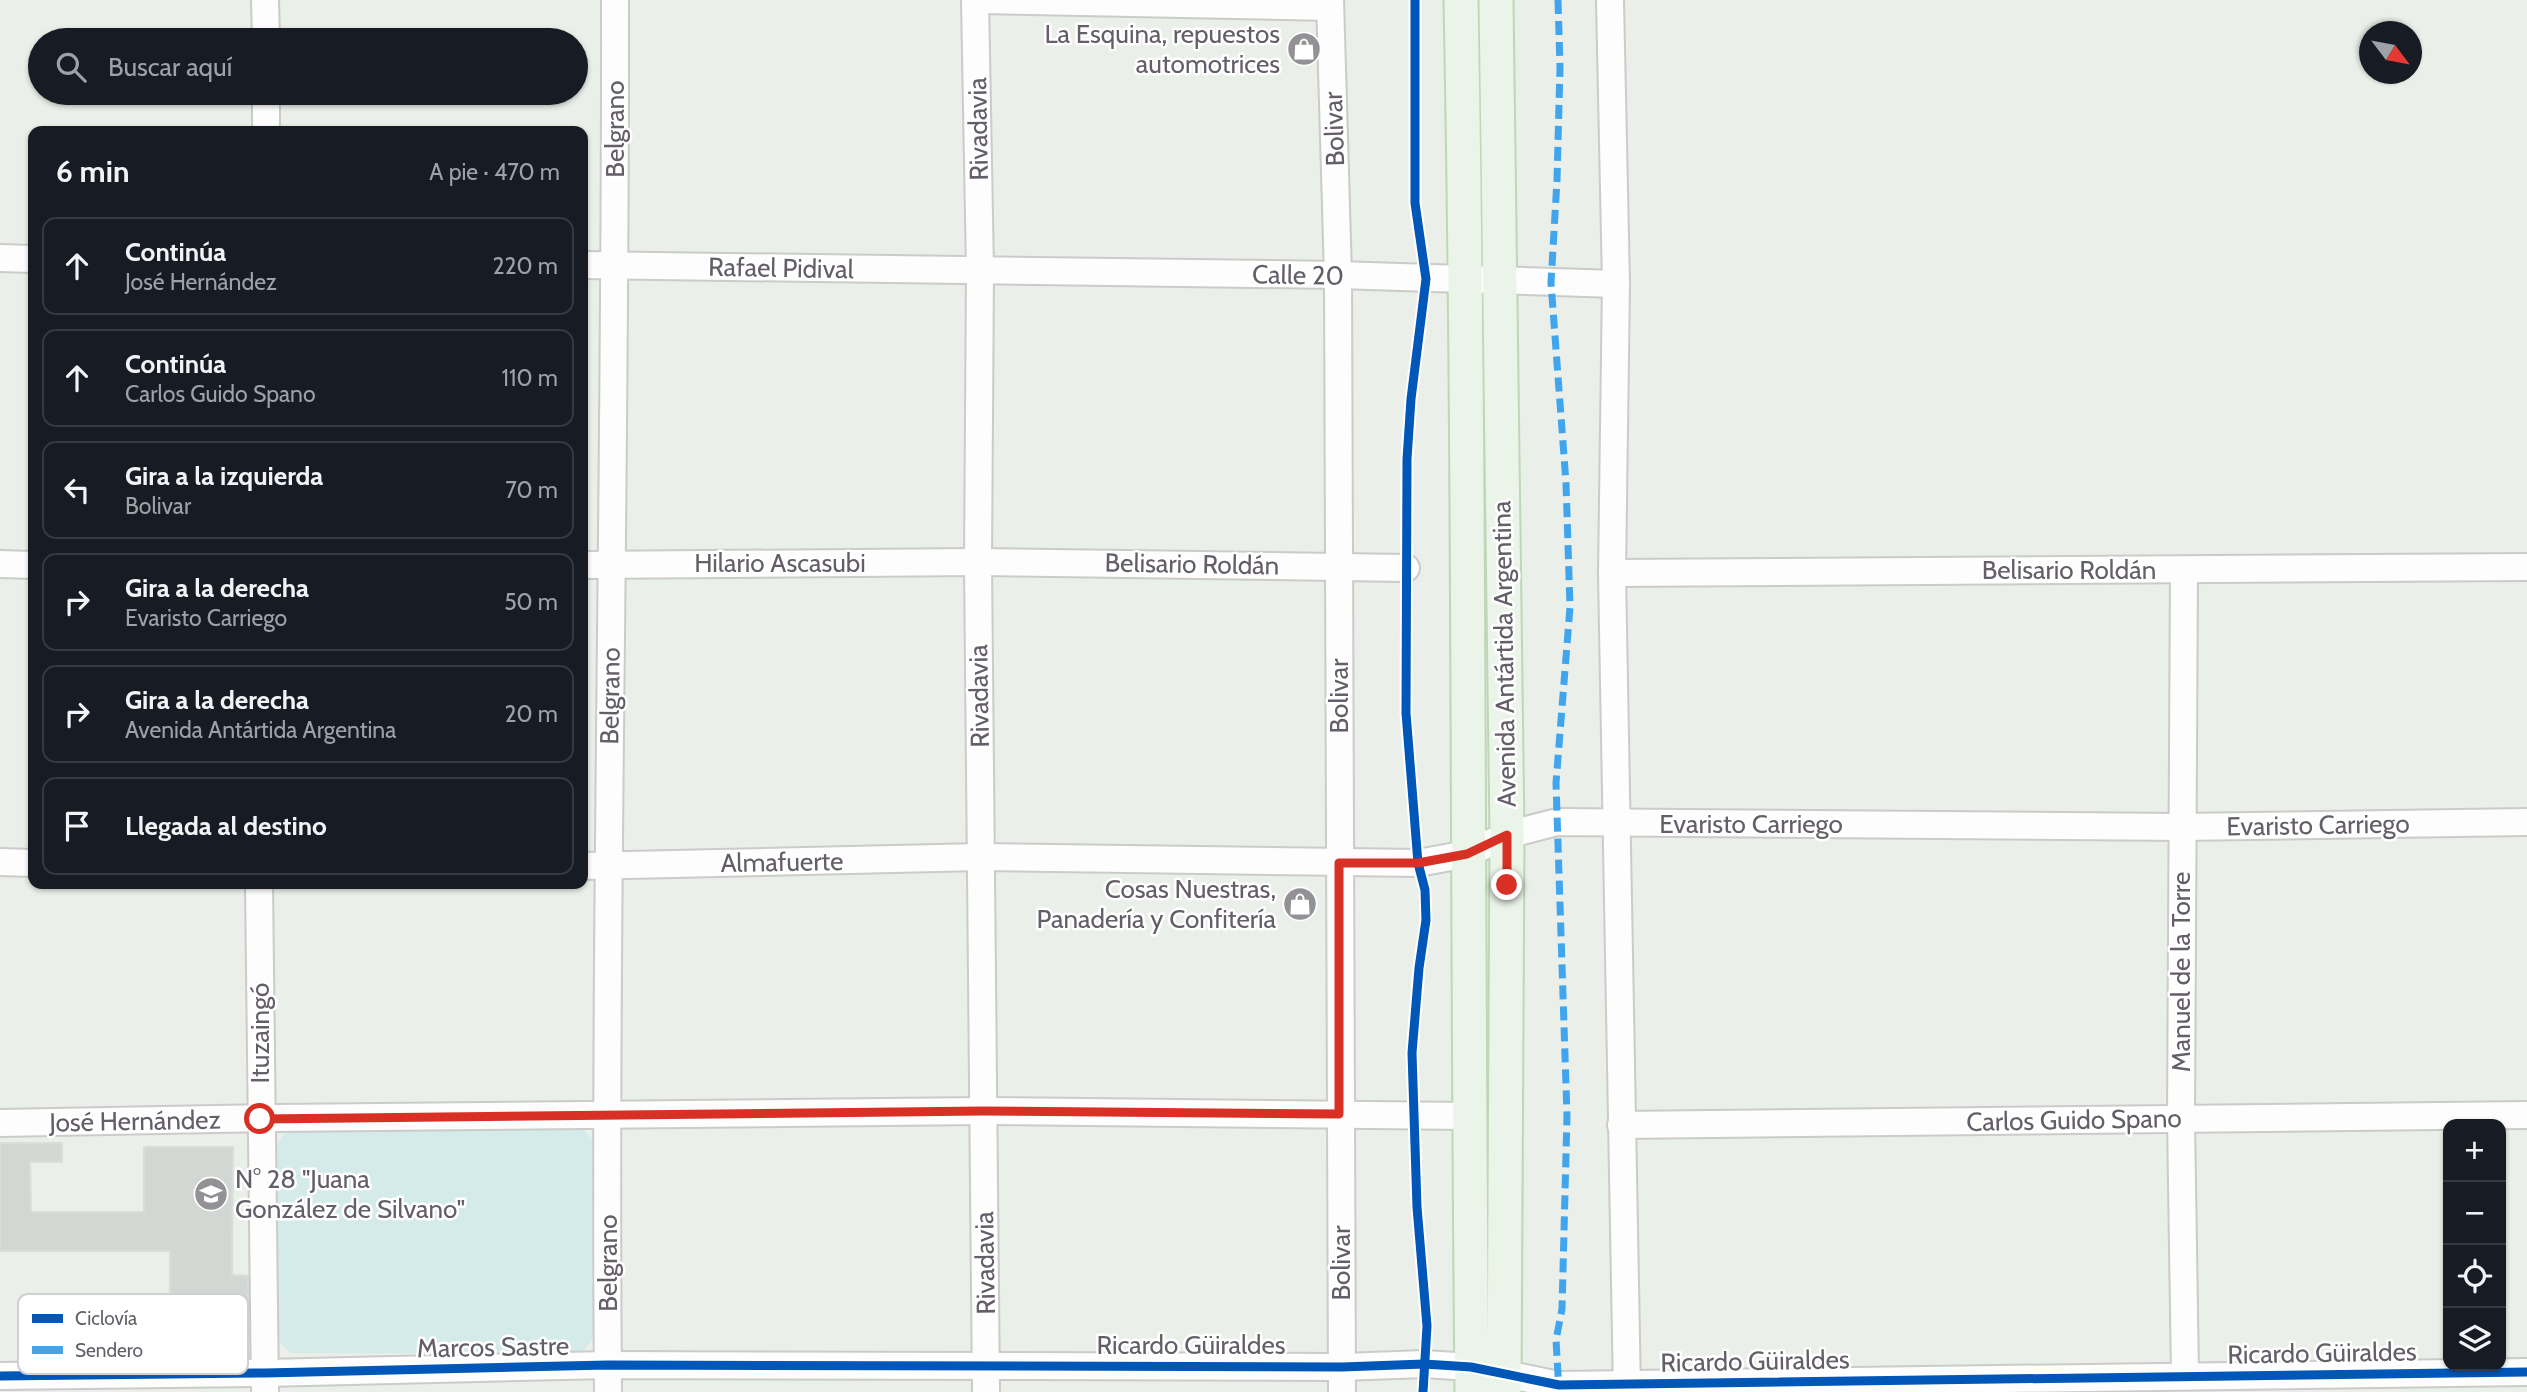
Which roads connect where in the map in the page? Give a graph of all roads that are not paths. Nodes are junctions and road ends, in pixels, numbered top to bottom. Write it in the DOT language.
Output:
graph roads {
  1 [pos="265,0"];
  2 [pos="615,0"];
  3 [pos="975,0"];
  4 [pos="981,0"];
  5 [pos="1461,0"];
  6 [pos="1496,0"];
  7 [pos="1610,0"];
  8 [pos="1330,3"];
  9 [pos="266,28"];
  10 [pos="266,105"];
  11 [pos="266,126"];
  12 [pos="0,258"];
  13 [pos="28,259"];
  14 [pos="588,265"];
  15 [pos="615,266"];
  16 [pos="980,271"];
  17 [pos="1338,275"];
  18 [pos="1482,280"];
  19 [pos="1616,284"];
  20 [pos="978,562"];
  21 [pos="0,564"];
  22 [pos="28,565"];
  23 [pos="588,565"];
  24 [pos="612,565"];
  25 [pos="1339,566"];
  26 [pos="2527,567"];
  27 [pos="1406,568"];
  28 [pos="2184,569"];
  29 [pos="1612,573"];
  30 [pos="1616,822"];
  31 [pos="2527,822"];
  32 [pos="2182,827"];
  33 [pos="1507,835"];
  34 [pos="1467,854"];
  35 [pos="981,857"];
  36 [pos="0,862"];
  37 [pos="28,863"];
  38 [pos="1339,863"];
  39 [pos="596,866"];
  40 [pos="259,889"];
  41 [pos="983,1111"];
  42 [pos="1339,1114"];
  43 [pos="2527,1115"];
  44 [pos="608,1116"];
  45 [pos="1469,1116"];
  46 [pos="260,1119"];
  47 [pos="2181,1119"];
  48 [pos="0,1123"];
  49 [pos="1621,1125"];
  50 [pos="608,1365"];
  51 [pos="986,1365"];
  52 [pos="2527,1373"];
  53 [pos="2185,1375"];
  54 [pos="0,1376"];
  55 [pos="1342,1379"];
  56 [pos="1471,1380"];
  57 [pos="265,1383"];
  58 [pos="1504,1383"];
  59 [pos="2359,1383"];
  60 [pos="1627,1388"];
  61 [pos="608,1392"];
  62 [pos="986,1392"];
  1 -- 9 [label="street"];
  2 -- 15 [label="street, Belgrano"];
  3 -- 16 [label="street, Rivadavia"];
  4 -- 8 [label="street"];
  5 -- 18 [label="main road, Avenida Antártida Argentina"];
  6 -- 18 [label="main road, Avenida Antártida Argentina"];
  7 -- 19 [label="street"];
  8 -- 17 [label="street, Bolivar"];
  10 -- 11 [label="street"];
  12 -- 13 [label="street"];
  14 -- 15 [label="street, Rafael Pidival"];
  15 -- 16 [label="street, Rafael Pidival"];
  15 -- 24 [label="street, Belgrano"];
  16 -- 17 [label="street, Calle 20"];
  16 -- 20 [label="street, Rivadavia"];
  17 -- 18 [label="street, Calle 20"];
  17 -- 25 [label="street, Bolivar"];
  18 -- 19 [label="street, Calle 20"];
  18 -- 33 [label="main road, Avenida Antártida Argentina"];
  18 -- 34 [label="main road, Avenida Antártida Argentina"];
  19 -- 29 [label="street"];
  20 -- 24 [label="street, Hilario Ascasubi"];
  20 -- 25 [label="street, Belisario Roldán"];
  20 -- 35 [label="street, Rivadavia"];
  21 -- 22 [label="street"];
  23 -- 24 [label="street, Hilario Ascasubi"];
  24 -- 39 [label="street, Belgrano"];
  25 -- 27 [label="street, Belisario Roldán"];
  25 -- 38 [label="street, Bolivar"];
  26 -- 28 [label="street, Belisario Roldán"];
  28 -- 29 [label="street, Belisario Roldán"];
  28 -- 32 [label="street, Manuel de la Torre"];
  29 -- 30 [label="street"];
  30 -- 32 [label="street, Evaristo Carriego"];
  30 -- 33 [label="street, Evaristo Carriego"];
  30 -- 49 [label="street"];
  31 -- 32 [label="street, Evaristo Carriego"];
  32 -- 47 [label="street, Manuel de la Torre"];
  33 -- 34 [label="street, Evaristo Carriego"];
  33 -- 58 [label="main road, Avenida Antártida Argentina"];
  34 -- 38 [label="street, Evaristo Carriego"];
  34 -- 45 [label="main road, Avenida Antártida Argentina"];
  35 -- 38 [label="street, Evaristo Carriego"];
  35 -- 39 [label="street, Almafuerte"];
  35 -- 41 [label="street, Rivadavia"];
  36 -- 37 [label="street"];
  38 -- 42 [label="street, Bolivar"];
  39 -- 44 [label="street, Belgrano"];
  40 -- 46 [label="street, Ituzaingó"];
  41 -- 42 [label="street"];
  41 -- 44 [label="street, José Hernández"];
  41 -- 51 [label="street, Rivadavia"];
  42 -- 45 [label="street"];
  42 -- 55 [label="street, Bolivar"];
  43 -- 47 [label="street, Carlos Guido Spano"];
  44 -- 46 [label="street, José Hernández"];
  44 -- 50 [label="street, Belgrano"];
  45 -- 56 [label="main road, Avenida Antártida Argentina"];
  46 -- 48 [label="street, José Hernández"];
  46 -- 57 [label="street, Ituzaingó"];
  47 -- 49 [label="street, Carlos Guido Spano"];
  47 -- 53 [label="street, Manuel de la Torre"];
  49 -- 60 [label="street"];
  50 -- 51 [label="street, Marcos Sastre"];
  50 -- 57 [label="street, Marcos Sastre"];
  50 -- 61 [label="street, Belgrano"];
  51 -- 55 [label="street, Ricardo Güiraldes"];
  51 -- 62 [label="street, Rivadavia"];
  52 -- 59 [label="street, Ricardo Güiraldes"];
  53 -- 59 [label="street, Ricardo Güiraldes"];
  53 -- 60 [label="street, Ricardo Güiraldes"];
  54 -- 57 [label="street, Marcos Sastre"];
  55 -- 56 [label="street, Ricardo Güiraldes"];
  56 -- 58 [label="street, Ricardo Güiraldes"];
  58 -- 60 [label="street, Ricardo Güiraldes"];
}
